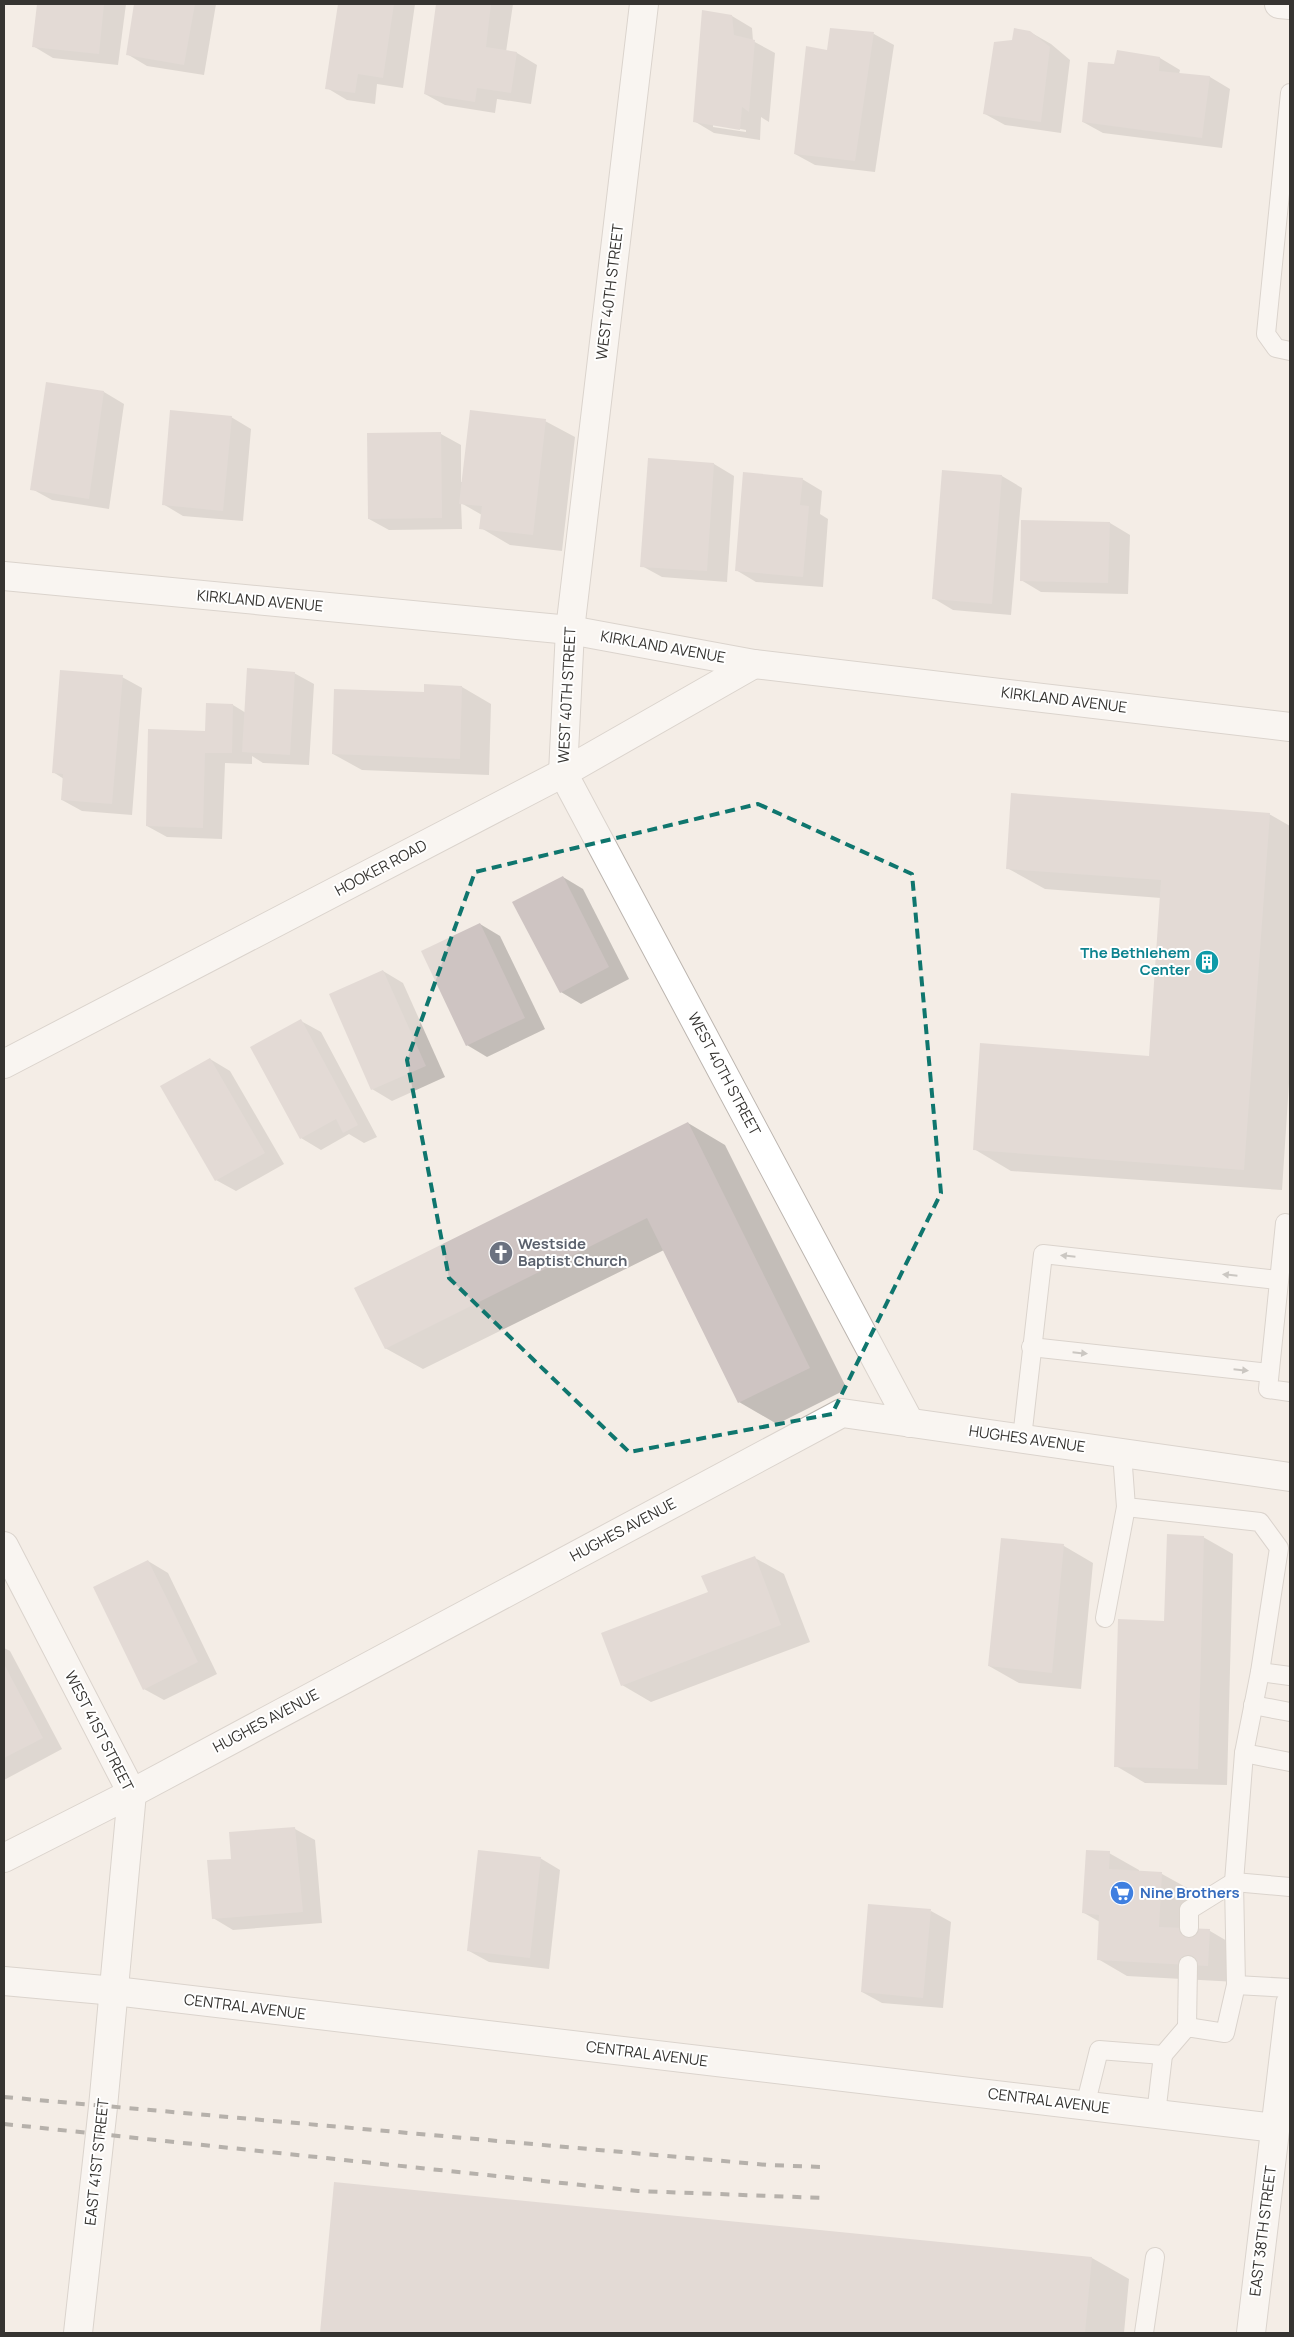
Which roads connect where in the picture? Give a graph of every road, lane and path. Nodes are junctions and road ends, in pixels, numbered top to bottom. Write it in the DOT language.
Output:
graph roads {
  1 [pos="644,4"];
  2 [pos="1279,4"];
  3 [pos="1283,4"];
  4 [pos="1290,5"];
  5 [pos="1290,93"];
  6 [pos="1290,351"];
  7 [pos="4,576"];
  8 [pos="570,630"];
  9 [pos="754,664"];
  10 [pos="1290,727"];
  11 [pos="563,773"];
  12 [pos="4,1064"];
  13 [pos="1290,1224"];
  14 [pos="1278,1280"];
  15 [pos="1032,1347"];
  16 [pos="1269,1373"];
  17 [pos="1290,1392"];
  18 [pos="910,1423"];
  19 [pos="1022,1438"];
  20 [pos="1122,1453"];
  21 [pos="1290,1477"];
  22 [pos="1126,1507"];
  23 [pos="4,1546"];
  24 [pos="1285,1549"];
  25 [pos="1105,1618"];
  26 [pos="1260,1672"];
  27 [pos="1290,1676"];
  28 [pos="1253,1705"];
  29 [pos="1290,1712"];
  30 [pos="1244,1753"];
  31 [pos="1290,1762"];
  32 [pos="132,1793"];
  33 [pos="4,1858"];
  34 [pos="1234,1882"];
  35 [pos="1290,1887"];
  36 [pos="1189,1928"];
  37 [pos="1188,1965"];
  38 [pos="4,1981"];
  39 [pos="1236,1985"];
  40 [pos="1290,1988"];
  41 [pos="114,1991"];
  42 [pos="1290,2004"];
  43 [pos="1187,2027"];
  44 [pos="1163,2055"];
  45 [pos="1086,2106"];
  46 [pos="1156,2114"];
  47 [pos="1283,2129"];
  48 [pos="1155,2257"];
  49 [pos="78,2333"];
  50 [pos="1144,2333"];
  51 [pos="1251,2333"];
  1 -- 8 [label="street, WEST 40TH STREET"];
  2 -- 3 [label="street"];
  3 -- 4 [label="street"];
  5 -- 6 [label="lane"];
  7 -- 8 [label="street, KIRKLAND AVENUE"];
  8 -- 9 [label="street, KIRKLAND AVENUE"];
  8 -- 11 [label="street, WEST 40TH STREET"];
  9 -- 10 [label="street, KIRKLAND AVENUE"];
  9 -- 11 [label="street, HOOKER ROAD"];
  11 -- 12 [label="street, HOOKER ROAD"];
  11 -- 18 [label="street, WEST 40TH STREET"];
  13 -- 14 [label="lane"];
  14 -- 15 [label="lane, one-way"];
  14 -- 16 [label="lane"];
  15 -- 16 [label="lane, one-way"];
  15 -- 19 [label="lane"];
  16 -- 17 [label="lane"];
  18 -- 19 [label="street, HUGHES AVENUE"];
  18 -- 32 [label="street, HUGHES AVENUE"];
  19 -- 20 [label="street, HUGHES AVENUE"];
  20 -- 21 [label="street, HUGHES AVENUE"];
  20 -- 22 [label="lane"];
  22 -- 24 [label="lane"];
  22 -- 25 [label="lane"];
  23 -- 32 [label="street, WEST 41ST STREET"];
  24 -- 26 [label="lane"];
  26 -- 27 [label="lane"];
  26 -- 28 [label="lane"];
  28 -- 29 [label="lane"];
  28 -- 30 [label="lane"];
  30 -- 31 [label="lane"];
  30 -- 34 [label="lane"];
  32 -- 33 [label="street, HUGHES AVENUE"];
  32 -- 41 [label="street, WEST 41ST STREET"];
  34 -- 35 [label="lane"];
  34 -- 36 [label="lane"];
  34 -- 39 [label="lane"];
  37 -- 43 [label="lane"];
  38 -- 41 [label="street, CENTRAL AVENUE"];
  39 -- 40 [label="lane"];
  39 -- 43 [label="lane"];
  41 -- 45 [label="street, CENTRAL AVENUE"];
  41 -- 49 [label="street, EAST 41ST STREET"];
  42 -- 47 [label="street, EAST 38TH STREET"];
  43 -- 44 [label="lane"];
  44 -- 45 [label="lane"];
  44 -- 46 [label="lane"];
  45 -- 46 [label="street, CENTRAL AVENUE"];
  46 -- 47 [label="street, CENTRAL AVENUE"];
  47 -- 51 [label="street, EAST 38TH STREET"];
  48 -- 50 [label="lane"];
}
